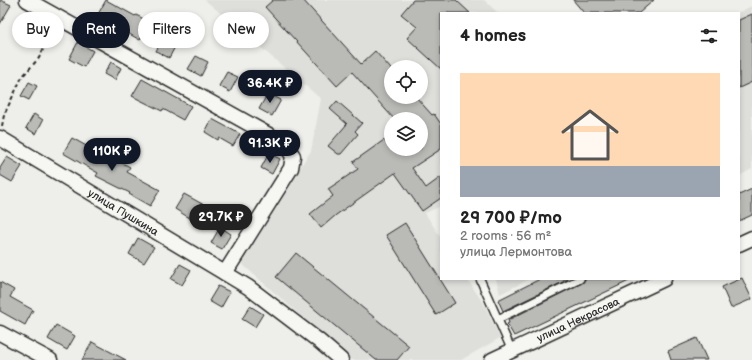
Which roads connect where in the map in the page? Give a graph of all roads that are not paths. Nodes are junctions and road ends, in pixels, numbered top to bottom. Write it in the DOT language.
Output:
graph roads {
  1 [pos="27,0"];
  2 [pos="1,133"];
  3 [pos="752,238"];
  4 [pos="740,244"];
  5 [pos="225,273"];
  6 [pos="480,280"];
  7 [pos="578,280"];
  8 [pos="662,280"];
  9 [pos="498,319"];
  10 [pos="0,332"];
  11 [pos="512,351"];
  12 [pos="50,360"];
  13 [pos="341,360"];
  14 [pos="492,360"];
  1 -- 5 [label="street"];
  2 -- 5 [label="street, улица Пушкина"];
  3 -- 4 [label="street"];
  5 -- 13 [label="street, улица Пушкина"];
  6 -- 9 [label="lane"];
  7 -- 9 [label="lane"];
  8 -- 11 [label="street, улица Некрасова"];
  9 -- 11 [label="lane"];
  10 -- 12 [label="street"];
  11 -- 14 [label="street, улица Некрасова"];
}
